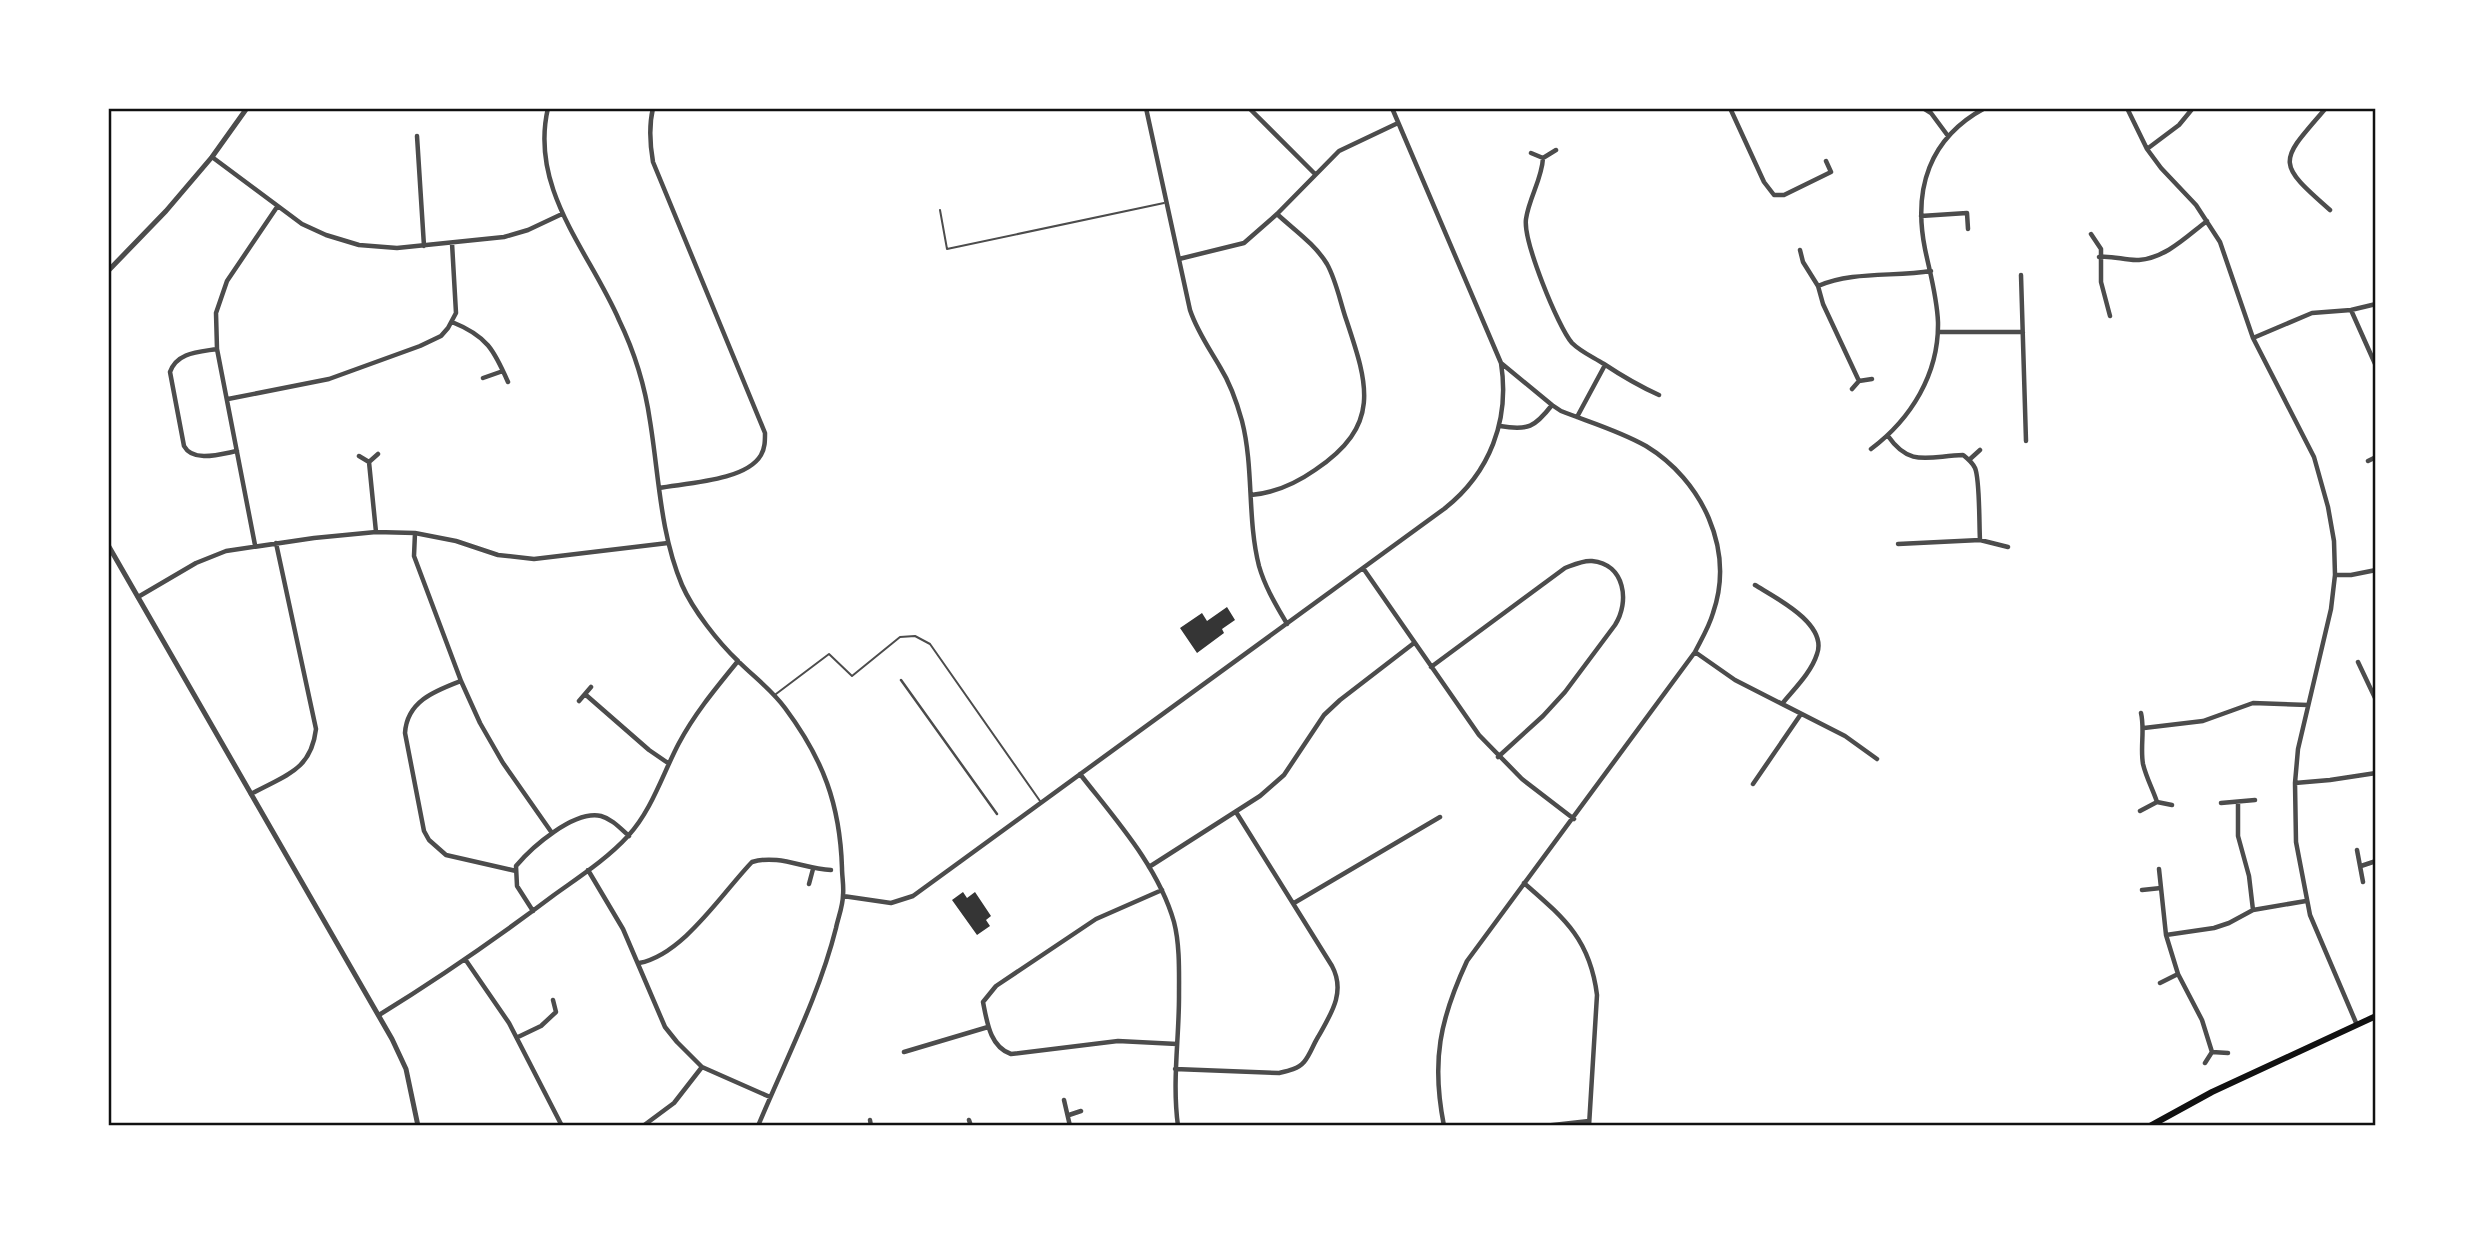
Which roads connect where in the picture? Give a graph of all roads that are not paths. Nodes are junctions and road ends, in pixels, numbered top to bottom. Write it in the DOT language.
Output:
graph roads {
  1 [pos="247,108"];
  2 [pos="548,108"];
  3 [pos="653,108"];
  4 [pos="1146,108"];
  5 [pos="1249,108"];
  6 [pos="1392,108"];
  7 [pos="1923,108"];
  8 [pos="1984,108"];
  9 [pos="2127,108"];
  10 [pos="2193,108"];
  11 [pos="2326,108"];
  12 [pos="1732,109"];
  13 [pos="1398,123"];
  14 [pos="417,136"];
  15 [pos="1948,136"];
  16 [pos="2147,149"];
  17 [pos="1556,150"];
  18 [pos="1531,153"];
  19 [pos="212,157"];
  20 [pos="1543,158"];
  21 [pos="1826,161"];
  22 [pos="1315,174"];
  23 [pos="1168,202"];
  24 [pos="277,207"];
  25 [pos="940,210"];
  26 [pos="2330,210"];
  27 [pos="562,214"];
  28 [pos="1277,214"];
  29 [pos="1921,216"];
  30 [pos="2207,221"];
  31 [pos="1968,229"];
  32 [pos="2091,234"];
  33 [pos="452,243"];
  34 [pos="424,246"];
  35 [pos="1800,250"];
  36 [pos="2099,257"];
  37 [pos="1179,259"];
  38 [pos="108,271"];
  39 [pos="1931,271"];
  40 [pos="2021,275"];
  41 [pos="1818,286"];
  42 [pos="2375,304"];
  43 [pos="2351,310"];
  44 [pos="2110,316"];
  45 [pos="452,322"];
  46 [pos="1938,332"];
  47 [pos="2023,332"];
  48 [pos="2253,338"];
  49 [pos="217,349"];
  50 [pos="1501,363"];
  51 [pos="1605,365"];
  52 [pos="2375,366"];
  53 [pos="503,371"];
  54 [pos="483,378"];
  55 [pos="1872,379"];
  56 [pos="1859,381"];
  57 [pos="508,382"];
  58 [pos="1852,389"];
  59 [pos="1659,396"];
  60 [pos="228,399"];
  61 [pos="1552,405"];
  62 [pos="1577,417"];
  63 [pos="1500,426"];
  64 [pos="1888,436"];
  65 [pos="2026,441"];
  66 [pos="1871,449"];
  67 [pos="1980,450"];
  68 [pos="237,451"];
  69 [pos="378,454"];
  70 [pos="359,457"];
  71 [pos="2375,457"];
  72 [pos="1969,460"];
  73 [pos="2368,461"];
  74 [pos="369,462"];
  75 [pos="659,488"];
  76 [pos="1251,495"];
  77 [pos="376,532"];
  78 [pos="415,533"];
  79 [pos="1980,540"];
  80 [pos="668,542"];
  81 [pos="276,543"];
  82 [pos="1898,544"];
  83 [pos="108,545"];
  84 [pos="255,545"];
  85 [pos="2008,547"];
  86 [pos="1363,568"];
  87 [pos="2375,570"];
  88 [pos="2335,575"];
  89 [pos="1755,585"];
  90 [pos="138,597"];
  91 [pos="1287,624"];
  92 [pos="1414,643"];
  93 [pos="1695,652"];
  94 [pos="738,661"];
  95 [pos="2358,662"];
  96 [pos="1431,667"];
  97 [pos="901,680"];
  98 [pos="2375,680"];
  99 [pos="461,681"];
  100 [pos="2369,684"];
  101 [pos="591,687"];
  102 [pos="775,694"];
  103 [pos="586,695"];
  104 [pos="2375,700"];
  105 [pos="579,701"];
  106 [pos="1782,704"];
  107 [pos="2308,705"];
  108 [pos="2141,713"];
  109 [pos="1801,714"];
  110 [pos="2144,728"];
  111 [pos="1498,757"];
  112 [pos="1877,759"];
  113 [pos="668,763"];
  114 [pos="2375,773"];
  115 [pos="1080,774"];
  116 [pos="2295,782"];
  117 [pos="1753,784"];
  118 [pos="251,794"];
  119 [pos="2255,800"];
  120 [pos="1041,802"];
  121 [pos="2157,802"];
  122 [pos="2221,803"];
  123 [pos="2238,803"];
  124 [pos="2172,805"];
  125 [pos="2140,811"];
  126 [pos="1236,812"];
  127 [pos="997,814"];
  128 [pos="1440,817"];
  129 [pos="1574,819"];
  130 [pos="552,833"];
  131 [pos="629,835"];
  132 [pos="2357,850"];
  133 [pos="2375,861"];
  134 [pos="2361,866"];
  135 [pos="1149,867"];
  136 [pos="813,869"];
  137 [pos="2159,869"];
  138 [pos="588,870"];
  139 [pos="831,870"];
  140 [pos="516,871"];
  141 [pos="2363,881"];
  142 [pos="1524,883"];
  143 [pos="809,884"];
  144 [pos="2161,888"];
  145 [pos="1162,890"];
  146 [pos="2142,890"];
  147 [pos="843,896"];
  148 [pos="2306,901"];
  149 [pos="1294,903"];
  150 [pos="2253,910"];
  151 [pos="533,911"];
  152 [pos="2166,935"];
  153 [pos="465,959"];
  154 [pos="639,963"];
  155 [pos="2178,974"];
  156 [pos="2161,983"];
  157 [pos="553,1000"];
  158 [pos="379,1014"];
  159 [pos="2375,1016"];
  160 [pos="2357,1025"];
  161 [pos="989,1027"];
  162 [pos="518,1037"];
  163 [pos="1177,1044"];
  164 [pos="904,1052"];
  165 [pos="2212,1052"];
  166 [pos="2228,1052"];
  167 [pos="2205,1063"];
  168 [pos="702,1067"];
  169 [pos="1175,1069"];
  170 [pos="770,1097"];
  171 [pos="1064,1100"];
  172 [pos="1081,1111"];
  173 [pos="1069,1115"];
  174 [pos="1589,1123"];
  175 [pos="418,1125"];
  176 [pos="562,1125"];
  177 [pos="643,1125"];
  178 [pos="758,1125"];
  179 [pos="1070,1125"];
  180 [pos="1178,1125"];
  181 [pos="1444,1125"];
  182 [pos="1544,1125"];
  183 [pos="2150,1125"];
  1 -- 19 [label="street"];
  2 -- 27 [label="street"];
  3 -- 75 [label="street"];
  4 -- 23 [label="street"];
  5 -- 22 [label="street"];
  6 -- 13 [label="street"];
  7 -- 15 [label="street"];
  8 -- 15 [label="street"];
  9 -- 16 [label="street"];
  10 -- 16 [label="street"];
  11 -- 26 [label="street"];
  12 -- 21 [label="street"];
  13 -- 22 [label="street"];
  13 -- 50 [label="street"];
  14 -- 34 [label="street"];
  15 -- 29 [label="street"];
  16 -- 30 [label="street"];
  17 -- 20 [label="street"];
  18 -- 20 [label="street"];
  19 -- 24 [label="street"];
  19 -- 38 [label="street"];
  20 -- 51 [label="street"];
  22 -- 28 [label="street"];
  23 -- 25 [label="lane"];
  23 -- 37 [label="street"];
  24 -- 34 [label="street"];
  24 -- 49 [label="street"];
  27 -- 33 [label="street"];
  27 -- 75 [label="street"];
  28 -- 37 [label="street"];
  28 -- 76 [label="street"];
  29 -- 31 [label="street"];
  29 -- 39 [label="street"];
  30 -- 36 [label="street"];
  30 -- 48 [label="street"];
  32 -- 36 [label="street"];
  33 -- 34 [label="street"];
  33 -- 45 [label="street"];
  35 -- 41 [label="street"];
  36 -- 44 [label="street"];
  37 -- 76 [label="street"];
  39 -- 41 [label="street"];
  39 -- 46 [label="street"];
  40 -- 47 [label="street"];
  41 -- 56 [label="street"];
  42 -- 43 [label="street"];
  43 -- 48 [label="street"];
  43 -- 52 [label="street"];
  45 -- 53 [label="street"];
  45 -- 60 [label="street"];
  46 -- 47 [label="street"];
  46 -- 64 [label="street"];
  47 -- 65 [label="street"];
  48 -- 88 [label="street"];
  49 -- 60 [label="street"];
  49 -- 68 [label="street"];
  50 -- 61 [label="street"];
  50 -- 63 [label="street"];
  51 -- 59 [label="street"];
  51 -- 62 [label="street"];
  53 -- 54 [label="street"];
  53 -- 57 [label="street"];
  55 -- 56 [label="street"];
  56 -- 58 [label="street"];
  60 -- 68 [label="street"];
  61 -- 62 [label="street"];
  61 -- 63 [label="street"];
  62 -- 93 [label="street"];
  63 -- 86 [label="street"];
  64 -- 66 [label="street"];
  64 -- 72 [label="street"];
  67 -- 72 [label="street"];
  68 -- 84 [label="street"];
  69 -- 74 [label="street"];
  70 -- 74 [label="street"];
  71 -- 73 [label="street"];
  72 -- 79 [label="street"];
  74 -- 77 [label="street"];
  75 -- 80 [label="street"];
  76 -- 91 [label="street"];
  77 -- 78 [label="street"];
  77 -- 81 [label="street"];
  78 -- 80 [label="street"];
  78 -- 99 [label="street"];
  79 -- 82 [label="street"];
  79 -- 85 [label="street"];
  80 -- 94 [label="street"];
  81 -- 84 [label="street"];
  81 -- 118 [label="street"];
  83 -- 90 [label="street"];
  84 -- 90 [label="street"];
  86 -- 91 [label="street"];
  86 -- 92 [label="street"];
  87 -- 88 [label="street"];
  88 -- 107 [label="street"];
  89 -- 106 [label="street"];
  90 -- 118 [label="street"];
  91 -- 115 [label="street"];
  92 -- 96 [label="street"];
  92 -- 126 [label="street"];
  93 -- 106 [label="street"];
  93 -- 129 [label="street"];
  94 -- 102 [label="street"];
  94 -- 113 [label="street"];
  95 -- 100 [label="street"];
  96 -- 111 [label="street"];
  96 -- 111 [label="street"];
  97 -- 127 [label="street"];
  98 -- 100 [label="street"];
  99 -- 130 [label="street"];
  99 -- 140 [label="street"];
  100 -- 104 [label="street"];
  101 -- 103 [label="street"];
  102 -- 120 [label="lane"];
  102 -- 147 [label="street"];
  103 -- 105 [label="street"];
  103 -- 113 [label="street"];
  106 -- 109 [label="street"];
  107 -- 110 [label="street"];
  107 -- 116 [label="street"];
  108 -- 110 [label="street"];
  109 -- 112 [label="street"];
  109 -- 117 [label="street"];
  110 -- 121 [label="street"];
  111 -- 129 [label="street"];
  113 -- 131 [label="street"];
  114 -- 116 [label="street"];
  115 -- 120 [label="street"];
  115 -- 135 [label="street"];
  116 -- 148 [label="street"];
  118 -- 158 [label="street"];
  119 -- 123 [label="street"];
  120 -- 147 [label="street"];
  121 -- 124 [label="street"];
  121 -- 125 [label="street"];
  122 -- 123 [label="street"];
  123 -- 150 [label="street"];
  126 -- 135 [label="street"];
  126 -- 149 [label="street"];
  128 -- 149 [label="street"];
  129 -- 142 [label="street"];
  130 -- 131 [label="street"];
  130 -- 140 [label="street"];
  131 -- 138 [label="street"];
  132 -- 134 [label="street"];
  133 -- 134 [label="street"];
  134 -- 141 [label="street"];
  135 -- 145 [label="street"];
  136 -- 139 [label="street"];
  136 -- 143 [label="street"];
  136 -- 154 [label="street"];
  137 -- 144 [label="street"];
  138 -- 151 [label="street"];
  138 -- 154 [label="street"];
  140 -- 151 [label="street"];
  142 -- 174 [label="street"];
  142 -- 181 [label="street"];
  144 -- 146 [label="street"];
  144 -- 152 [label="street"];
  145 -- 161 [label="street"];
  145 -- 163 [label="street"];
  147 -- 170 [label="street"];
  148 -- 150 [label="street"];
  148 -- 160 [label="street"];
  149 -- 169 [label="street"];
  150 -- 152 [label="street"];
  151 -- 153 [label="street"];
  152 -- 155 [label="street"];
  153 -- 158 [label="street"];
  153 -- 162 [label="street"];
  154 -- 168 [label="street"];
  155 -- 156 [label="street"];
  155 -- 165 [label="street"];
  157 -- 162 [label="street"];
  158 -- 175 [label="street"];
  159 -- 160 [label="main road"];
  160 -- 183 [label="main road"];
  161 -- 163 [label="street"];
  161 -- 164 [label="street"];
  162 -- 176 [label="street"];
  163 -- 169 [label="street"];
  165 -- 166 [label="street"];
  165 -- 167 [label="street"];
  168 -- 170 [label="street"];
  168 -- 177 [label="street"];
  169 -- 180 [label="street"];
  170 -- 178 [label="street"];
  171 -- 173 [label="street"];
  172 -- 173 [label="street"];
  173 -- 179 [label="street"];
  174 -- 182 [label="street"];
}
